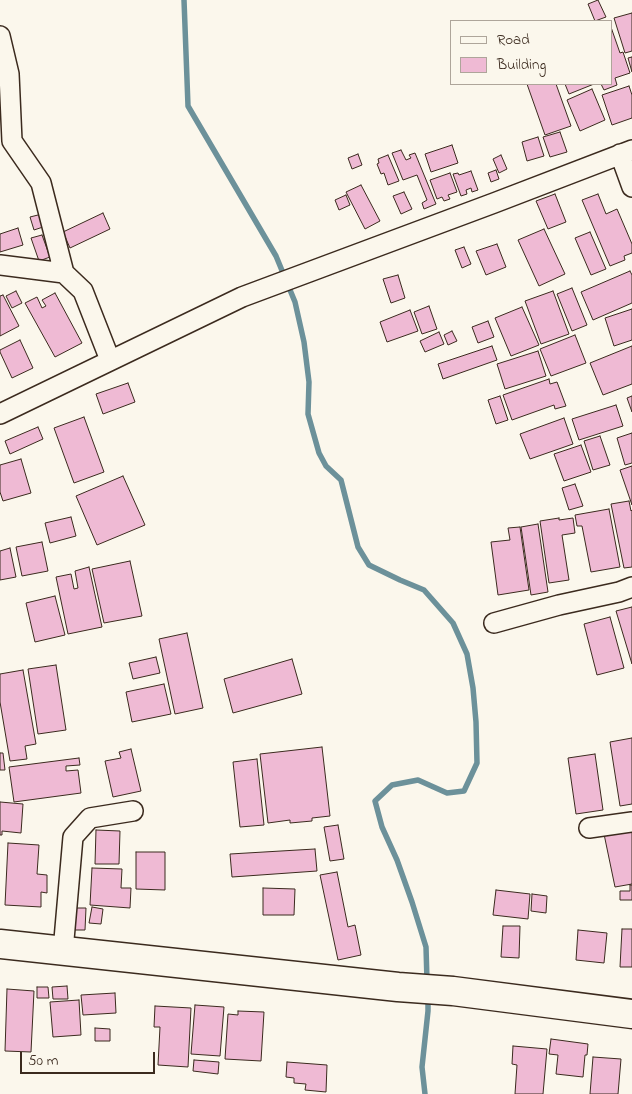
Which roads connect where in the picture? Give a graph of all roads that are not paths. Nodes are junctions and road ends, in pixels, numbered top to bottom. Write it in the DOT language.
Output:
graph roads {
  1 [pos="0,36"];
  2 [pos="626,152"];
  3 [pos="632,187"];
  4 [pos="0,265"];
  5 [pos="64,272"];
  6 [pos="110,360"];
  7 [pos="0,414"];
  8 [pos="632,587"];
  9 [pos="494,623"];
  10 [pos="133,811"];
  11 [pos="632,822"];
  12 [pos="589,828"];
  13 [pos="0,944"];
  14 [pos="63,950"];
  15 [pos="632,1014"];
  1 -- 5 [label="street"];
  2 -- 3 [label="street"];
  2 -- 6 [label="street"];
  4 -- 5 [label="street"];
  5 -- 6 [label="street"];
  6 -- 7 [label="street"];
  8 -- 9 [label="street"];
  10 -- 14 [label="street"];
  11 -- 12 [label="street"];
  13 -- 14 [label="main road"];
  14 -- 15 [label="main road"];
}
